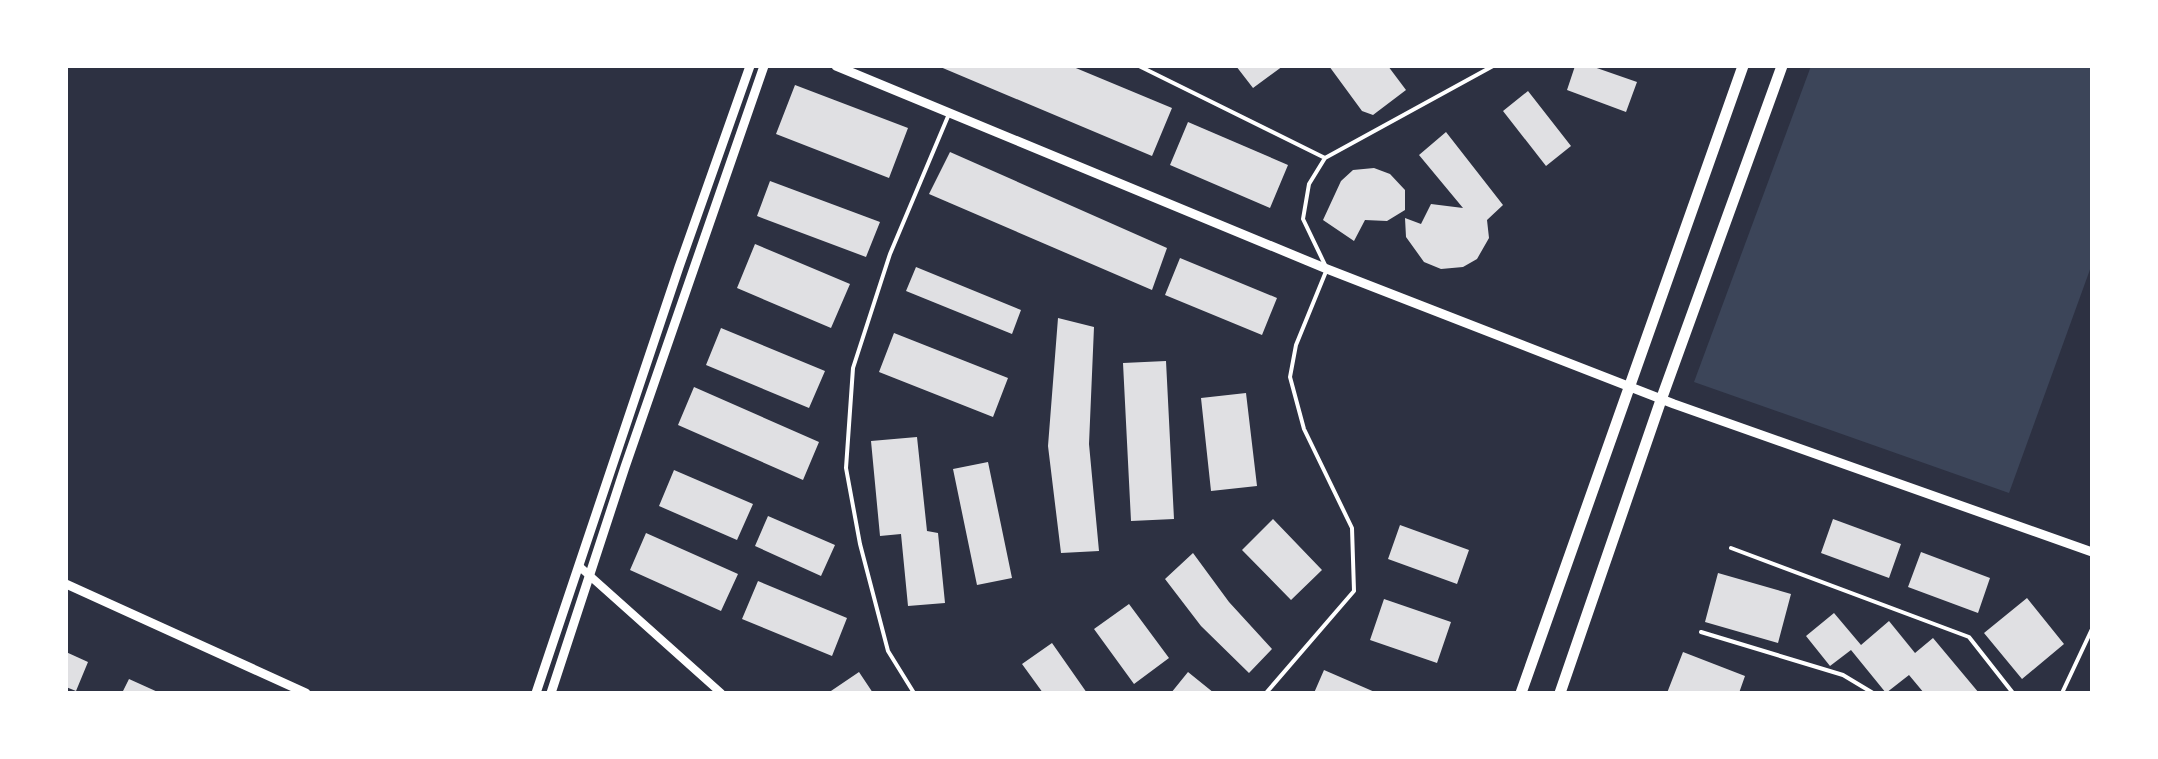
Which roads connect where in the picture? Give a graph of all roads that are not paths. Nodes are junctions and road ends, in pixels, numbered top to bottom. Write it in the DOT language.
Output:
graph roads {
  1 [pos="750,66"];
  2 [pos="764,66"];
  3 [pos="836,66"];
  4 [pos="1139,66"];
  5 [pos="1493,66"];
  6 [pos="1743,66"];
  7 [pos="1782,66"];
  8 [pos="949,114"];
  9 [pos="1325,158"];
  10 [pos="1327,269"];
  11 [pos="1628,387"];
  12 [pos="1661,400"];
  13 [pos="1731,548"];
  14 [pos="2092,552"];
  15 [pos="580,567"];
  16 [pos="590,575"];
  17 [pos="66,584"];
  18 [pos="2092,629"];
  19 [pos="1701,632"];
  20 [pos="306,693"];
  21 [pos="536,693"];
  22 [pos="551,693"];
  23 [pos="721,693"];
  24 [pos="914,693"];
  25 [pos="1266,693"];
  26 [pos="1521,693"];
  27 [pos="1560,693"];
  28 [pos="1873,693"];
  29 [pos="2013,693"];
  30 [pos="2062,693"];
  1 -- 15 [label="street"];
  2 -- 16 [label="street"];
  3 -- 8 [label="street"];
  4 -- 9 [label="lane"];
  5 -- 9 [label="lane"];
  6 -- 11 [label="main road"];
  7 -- 12 [label="main road"];
  8 -- 10 [label="street"];
  8 -- 24 [label="lane"];
  9 -- 10 [label="lane"];
  10 -- 11 [label="street"];
  10 -- 25 [label="lane"];
  11 -- 12 [label="street"];
  11 -- 26 [label="main road"];
  12 -- 14 [label="street"];
  12 -- 27 [label="main road"];
  13 -- 29 [label="lane"];
  15 -- 16 [label="street"];
  15 -- 21 [label="street"];
  16 -- 22 [label="street"];
  16 -- 23 [label="street"];
  17 -- 20 [label="street"];
  18 -- 30 [label="lane"];
  19 -- 28 [label="lane"];
}
